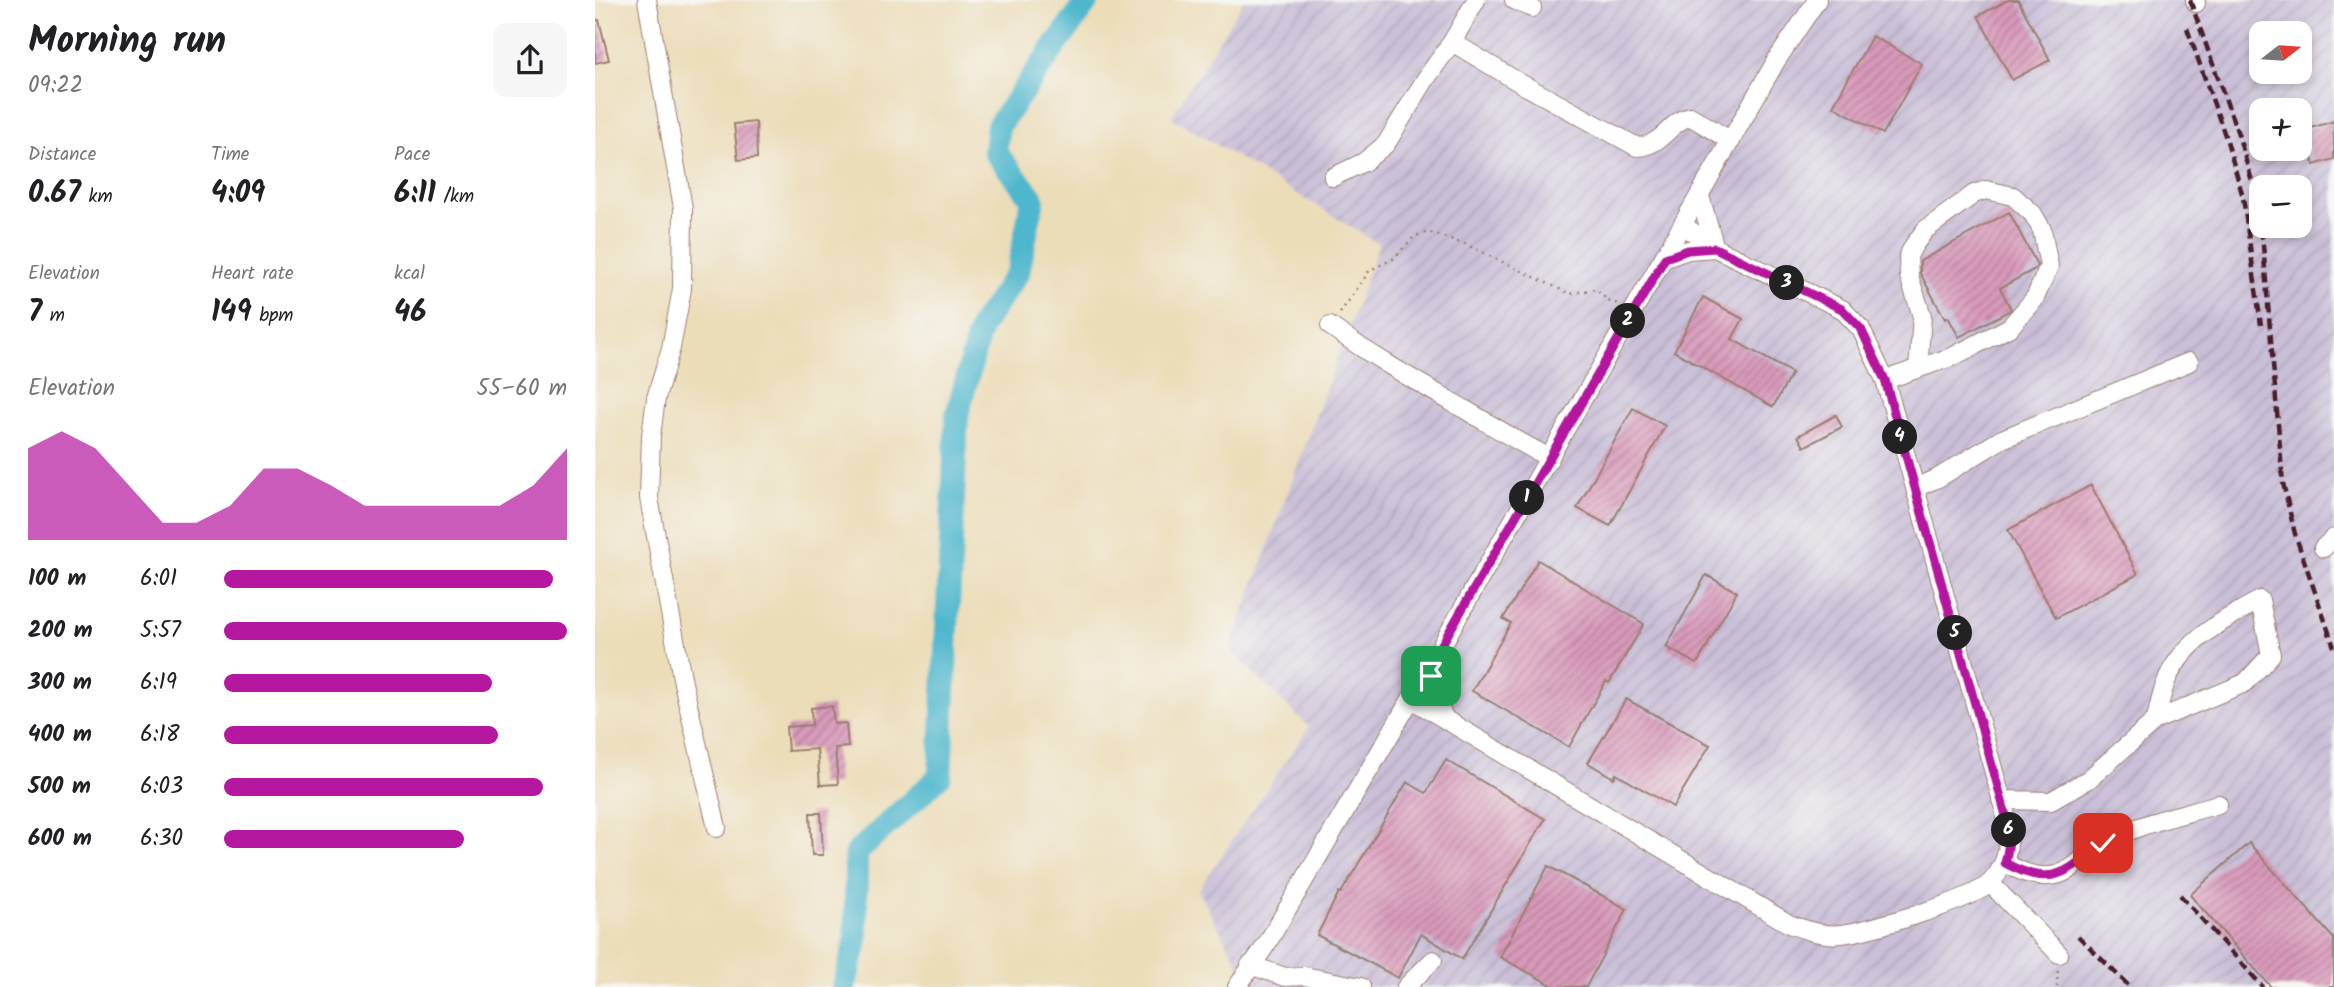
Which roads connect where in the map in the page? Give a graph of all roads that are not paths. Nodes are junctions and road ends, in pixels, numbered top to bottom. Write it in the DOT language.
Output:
graph roads {
  1 [pos="647,0"];
  2 [pos="1476,0"];
  3 [pos="1514,0"];
  4 [pos="1817,0"];
  5 [pos="1532,8"];
  6 [pos="1453,42"];
  7 [pos="1731,141"];
  8 [pos="1333,177"];
  9 [pos="1700,196"];
  10 [pos="1683,225"];
  11 [pos="1715,248"];
  12 [pos="1665,258"];
  13 [pos="1330,326"];
  14 [pos="2189,362"];
  15 [pos="1917,369"];
  16 [pos="1885,380"];
  17 [pos="1550,458"];
  18 [pos="1915,488"];
  19 [pos="1430,665"];
  20 [pos="1411,699"];
  21 [pos="1445,719"];
  22 [pos="2156,720"];
  23 [pos="1395,724"];
  24 [pos="2001,800"];
  25 [pos="2218,804"];
  26 [pos="717,828"];
  27 [pos="2005,863"];
  28 [pos="1990,883"];
  29 [pos="2059,954"];
  30 [pos="1433,960"];
  31 [pos="1250,965"];
  32 [pos="1237,987"];
  33 [pos="1361,987"];
  34 [pos="1406,987"];
  1 -- 26 [label="street"];
  2 -- 6 [label="street"];
  3 -- 5 [label="street"];
  4 -- 7 [label="street"];
  6 -- 7 [label="street"];
  6 -- 8 [label="street"];
  7 -- 9 [label="street"];
  9 -- 10 [label="street"];
  9 -- 11 [label="street"];
  10 -- 11 [label="street"];
  10 -- 12 [label="street"];
  11 -- 12 [label="street"];
  11 -- 16 [label="street"];
  12 -- 17 [label="street"];
  13 -- 17 [label="street"];
  14 -- 18 [label="street"];
  15 -- 15 [label="street"];
  15 -- 16 [label="street"];
  16 -- 18 [label="street"];
  17 -- 19 [label="street"];
  18 -- 24 [label="street"];
  19 -- 20 [label="street"];
  19 -- 21 [label="street"];
  20 -- 21 [label="street"];
  20 -- 23 [label="street"];
  21 -- 23 [label="street"];
  21 -- 28 [label="street"];
  22 -- 22 [label="street"];
  22 -- 24 [label="street"];
  23 -- 31 [label="street"];
  24 -- 27 [label="street"];
  25 -- 27 [label="street"];
  27 -- 28 [label="street"];
  28 -- 29 [label="street"];
  30 -- 34 [label="street"];
  31 -- 32 [label="street"];
  31 -- 33 [label="street"];
}
